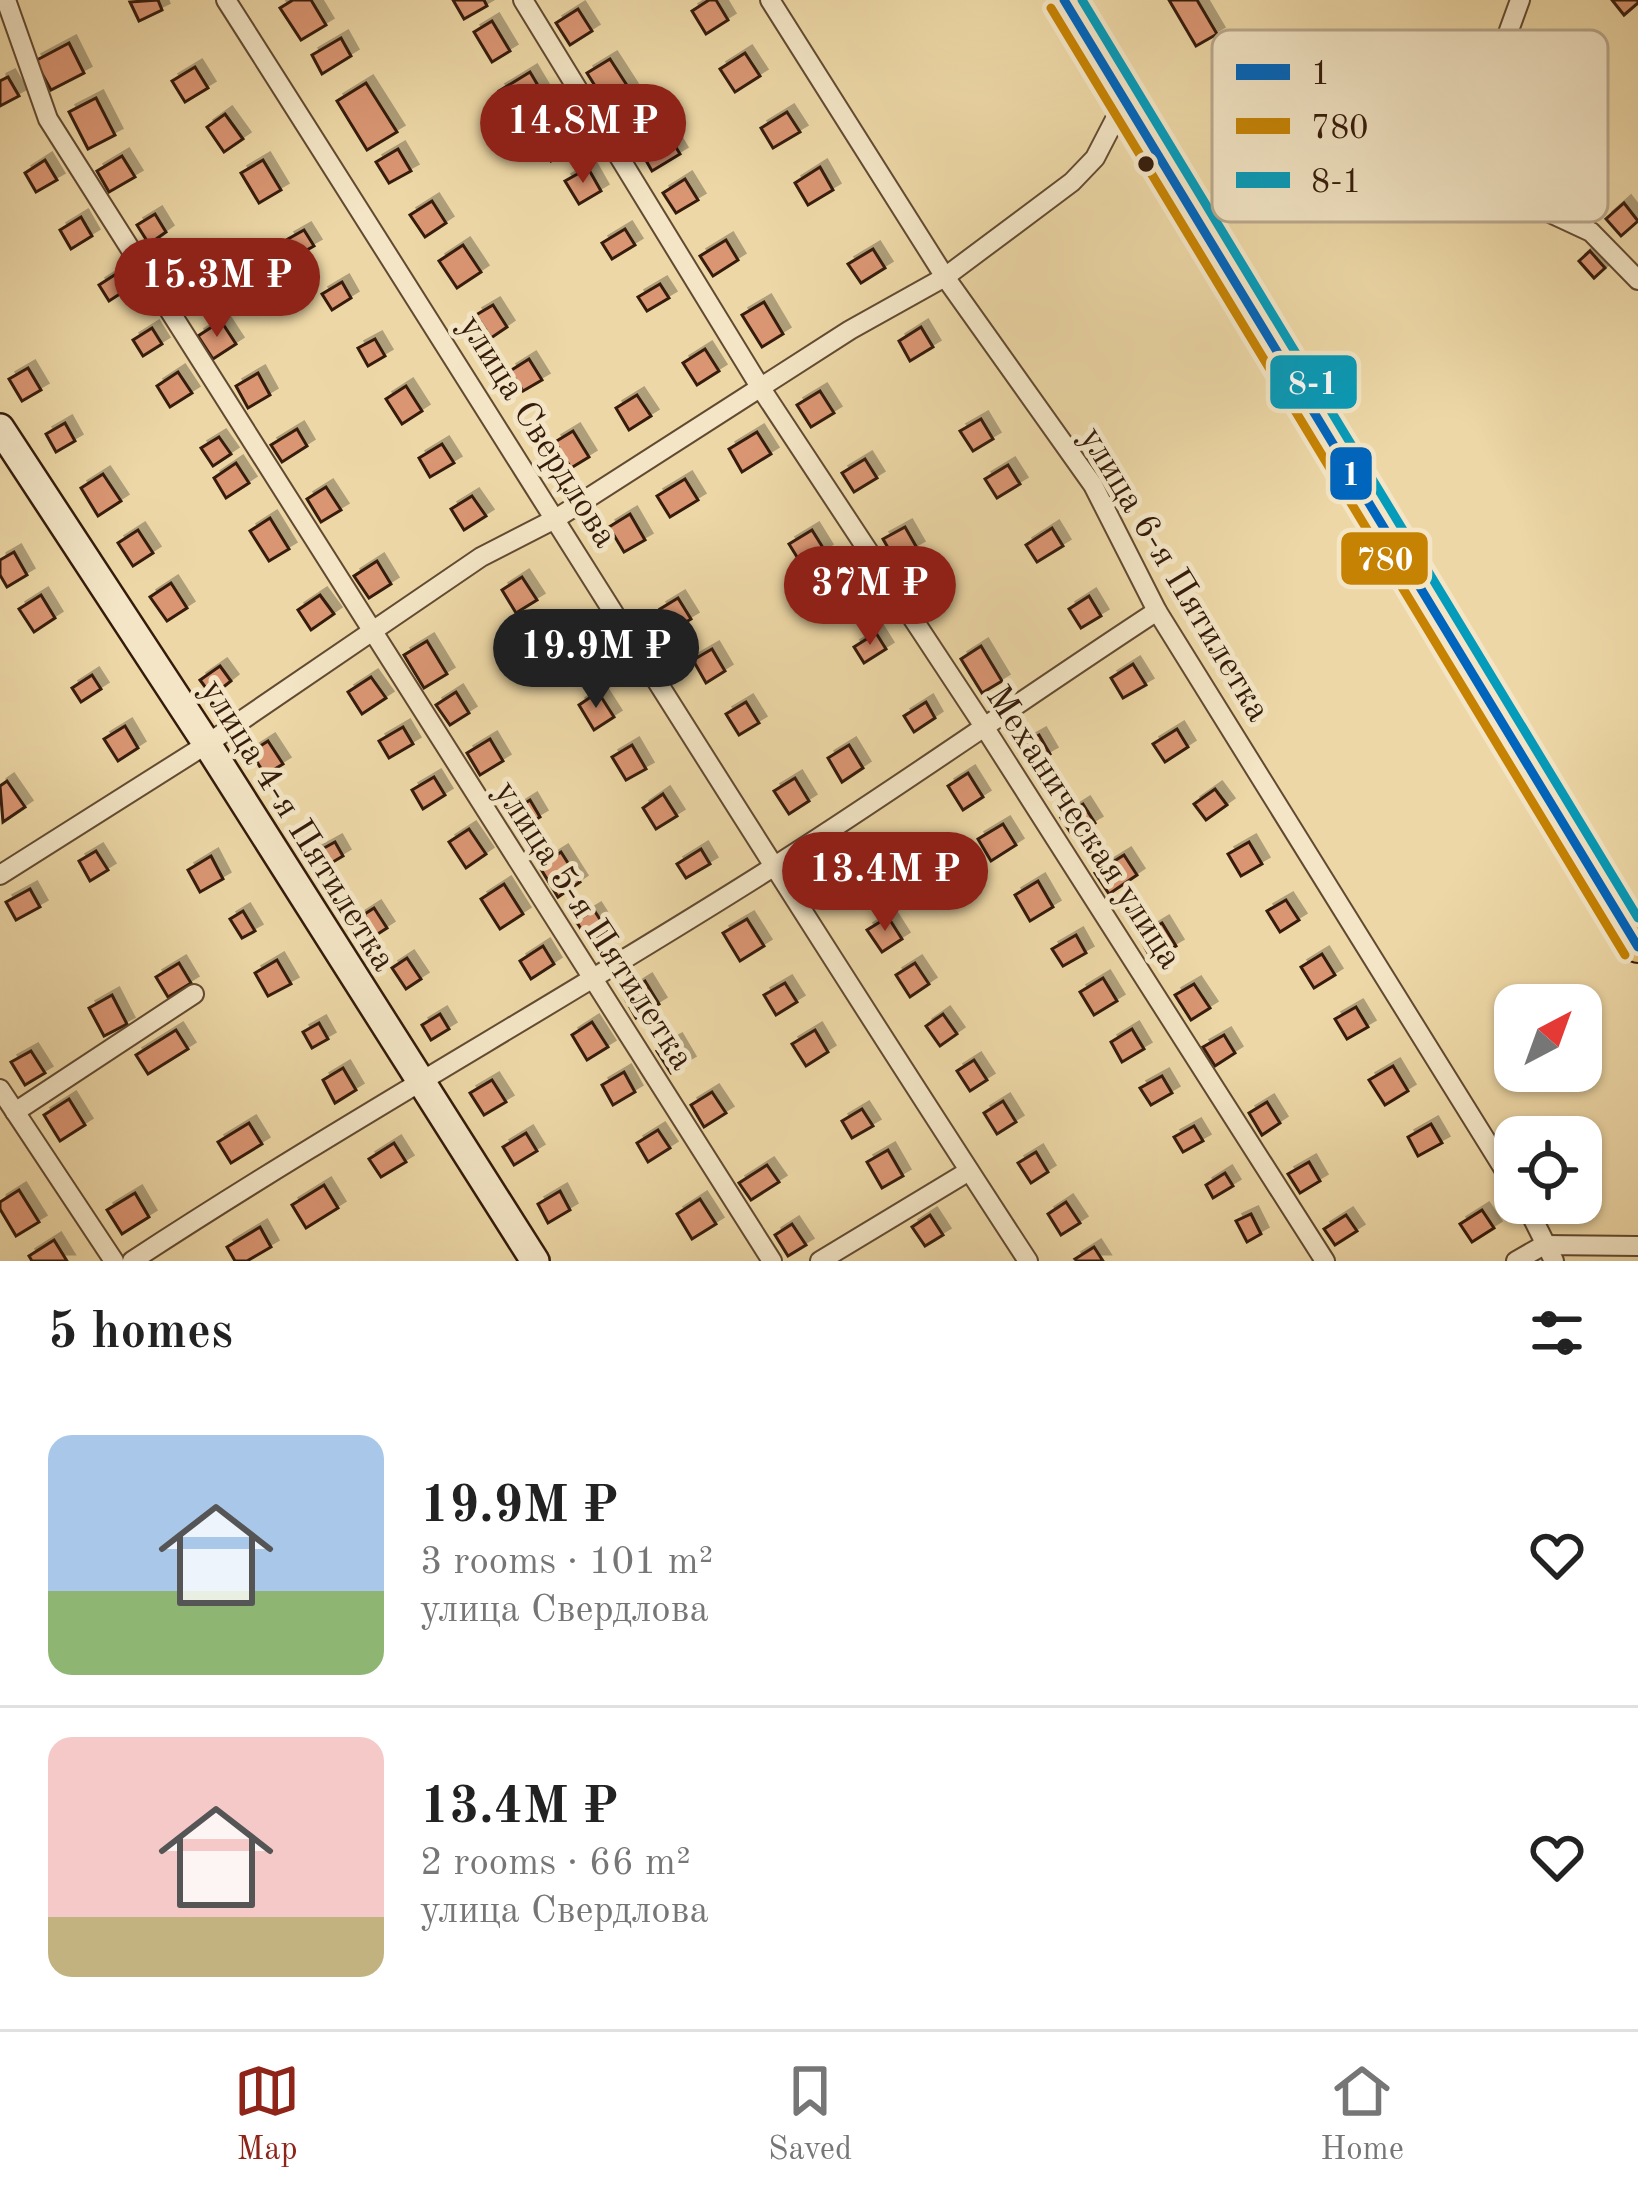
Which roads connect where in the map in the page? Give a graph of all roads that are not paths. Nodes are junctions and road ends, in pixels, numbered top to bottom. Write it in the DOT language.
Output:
graph roads {
  1 [pos="6,0"];
  2 [pos="226,0"];
  3 [pos="523,0"];
  4 [pos="770,0"];
  5 [pos="1064,0"];
  6 [pos="1520,0"];
  7 [pos="1509,30"];
  8 [pos="1124,102"];
  9 [pos="1570,222"];
  10 [pos="945,277"];
  11 [pos="1638,280"];
  12 [pos="762,390"];
  13 [pos="0,428"];
  14 [pos="557,518"];
  15 [pos="1157,611"];
  16 [pos="370,631"];
  17 [pos="982,725"];
  18 [pos="207,744"];
  19 [pos="4,866"];
  20 [pos="773,867"];
  21 [pos="1638,947"];
  22 [pos="592,979"];
  23 [pos="194,994"];
  24 [pos="421,1083"];
  25 [pos="0,1089"];
  26 [pos="15,1112"];
  27 [pos="1494,1153"];
  28 [pos="969,1171"];
  29 [pos="1535,1224"];
  30 [pos="1638,1246"];
  31 [pos="1549,1253"];
  32 [pos="114,1261"];
  33 [pos="132,1261"];
  34 [pos="536,1261"];
  35 [pos="772,1261"];
  36 [pos="820,1261"];
  37 [pos="1028,1261"];
  38 [pos="1324,1261"];
  39 [pos="1516,1261"];
  1 -- 16 [label="street, улица 5-я Пятилетка"];
  2 -- 14 [label="street, улица Свердлова"];
  3 -- 12 [label="street, Механическая улица"];
  4 -- 10 [label="street, улица 6-я Пятилетка"];
  5 -- 8 [label="main road"];
  6 -- 7 [label="street"];
  8 -- 10 [label="street"];
  8 -- 21 [label="main road"];
  9 -- 11 [label="street"];
  10 -- 12 [label="street"];
  10 -- 15 [label="street, улица 6-я Пятилетка"];
  12 -- 14 [label="street"];
  12 -- 17 [label="street, Механическая улица"];
  13 -- 18 [label="street, улица 4-я Пятилетка"];
  14 -- 16 [label="street"];
  14 -- 20 [label="street, улица Свердлова"];
  15 -- 17 [label="street"];
  15 -- 27 [label="street, улица 6-я Пятилетка"];
  16 -- 18 [label="street"];
  16 -- 22 [label="street, улица 5-я Пятилетка"];
  17 -- 20 [label="street"];
  17 -- 38 [label="street, Механическая улица"];
  18 -- 19 [label="street"];
  18 -- 24 [label="street, улица 4-я Пятилетка"];
  20 -- 22 [label="street"];
  20 -- 28 [label="street, улица Свердлова"];
  22 -- 24 [label="street"];
  22 -- 35 [label="street, улица 5-я Пятилетка"];
  23 -- 26 [label="street"];
  24 -- 33 [label="street"];
  24 -- 34 [label="street, улица 4-я Пятилетка"];
  25 -- 26 [label="street"];
  26 -- 32 [label="street"];
  28 -- 36 [label="street"];
  28 -- 37 [label="street, улица Свердлова"];
  29 -- 31 [label="street"];
  30 -- 31 [label="street"];
  31 -- 39 [label="street"];
}
